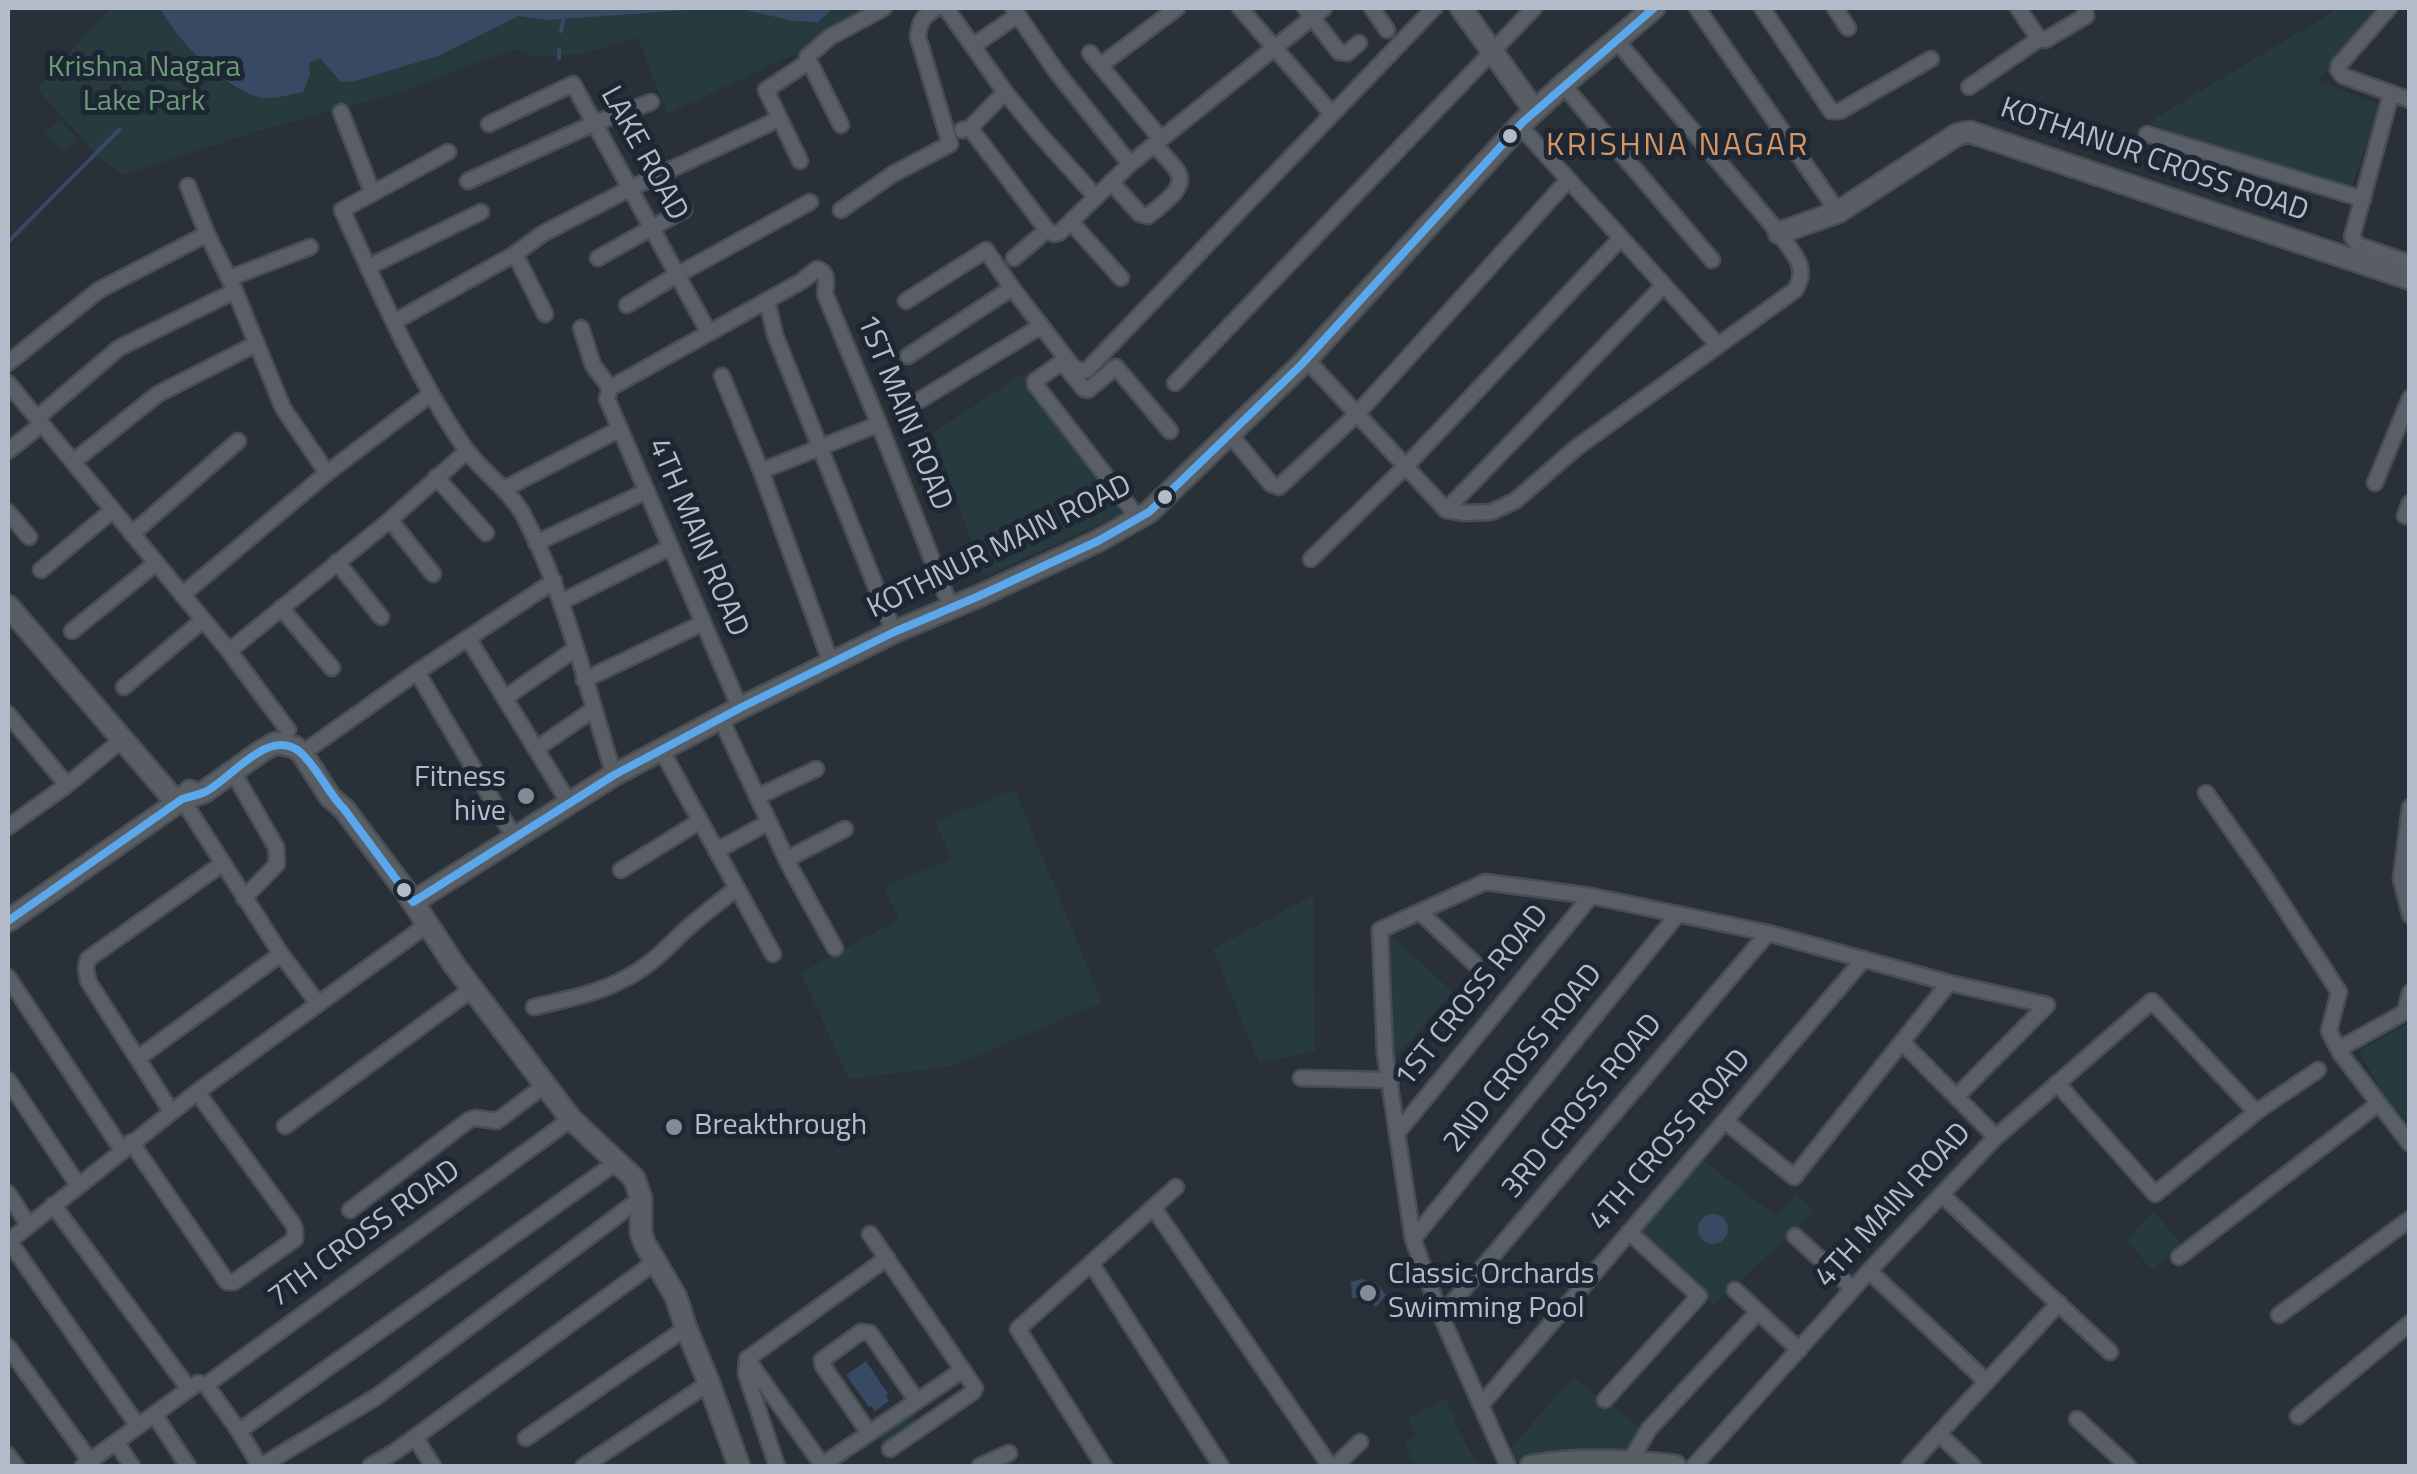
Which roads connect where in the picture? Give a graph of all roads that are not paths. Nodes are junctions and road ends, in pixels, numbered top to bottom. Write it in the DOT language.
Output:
graph roads {
  1 [pos="884,8"];
  2 [pos="936,8"];
  3 [pos="946,8"];
  4 [pos="1177,8"];
  5 [pos="1240,8"];
  6 [pos="1372,8"];
  7 [pos="1434,8"];
  8 [pos="1461,8"];
  9 [pos="1534,8"];
  10 [pos="1654,8"];
  11 [pos="1697,8"];
  12 [pos="1762,8"];
  13 [pos="1835,8"];
  14 [pos="2018,8"];
  15 [pos="2085,8"];
  16 [pos="2389,8"];
  17 [pos="1016,11"];
  18 [pos="1314,11"];
  19 [pos="1848,28"];
  20 [pos="1387,30"];
  21 [pos="2039,39"];
  22 [pos="1616,40"];
  23 [pos="1359,43"];
  24 [pos="974,44"];
  25 [pos="1273,48"];
  26 [pos="1491,51"];
  27 [pos="1090,53"];
  28 [pos="1931,59"];
  29 [pos="808,62"];
  30 [pos="1101,65"];
  31 [pos="1563,85"];
  32 [pos="1969,87"];
  33 [pos="1005,92"];
  34 [pos="2403,95"];
  35 [pos="651,102"];
  36 [pos="341,112"];
  37 [pos="1332,114"];
  38 [pos="1528,119"];
  39 [pos="779,120"];
  40 [pos="595,123"];
  41 [pos="488,124"];
  42 [pos="842,125"];
  43 [pos="970,128"];
  44 [pos="948,133"];
  45 [pos="2147,134"];
  46 [pos="1158,142"];
  47 [pos="448,152"];
  48 [pos="800,161"];
  49 [pos="1130,164"];
  50 [pos="468,180"];
  51 [pos="1568,180"];
  52 [pos="1111,182"];
  53 [pos="188,186"];
  54 [pos="630,188"];
  55 [pos="372,192"];
  56 [pos="1096,198"];
  57 [pos="2362,199"];
  58 [pos="810,202"];
  59 [pos="684,210"];
  60 [pos="841,210"];
  61 [pos="481,212"];
  62 [pos="1838,212"];
  63 [pos="1070,222"];
  64 [pos="651,227"];
  65 [pos="1047,230"];
  66 [pos="1779,233"];
  67 [pos="207,234"];
  68 [pos="1621,238"];
  69 [pos="310,247"];
  70 [pos="515,254"];
  71 [pos="598,258"];
  72 [pos="1014,258"];
  73 [pos="1712,260"];
  74 [pos="2410,263"];
  75 [pos="368,267"];
  76 [pos="677,275"];
  77 [pos="1121,278"];
  78 [pos="2410,278"];
  79 [pos="233,285"];
  80 [pos="1664,286"];
  81 [pos="1012,288"];
  82 [pos="767,300"];
  83 [pos="906,301"];
  84 [pos="628,305"];
  85 [pos="545,314"];
  86 [pos="394,322"];
  87 [pos="1041,326"];
  88 [pos="581,328"];
  89 [pos="709,334"];
  90 [pos="256,344"];
  91 [pos="1718,345"];
  92 [pos="908,356"];
  93 [pos="1306,360"];
  94 [pos="8,363"];
  95 [pos="722,376"];
  96 [pos="8,383"];
  97 [pos="1175,383"];
  98 [pos="610,388"];
  99 [pos="432,394"];
  100 [pos="2410,398"];
  101 [pos="920,400"];
  102 [pos="1357,414"];
  103 [pos="39,421"];
  104 [pos="880,424"];
  105 [pos="620,429"];
  106 [pos="1170,431"];
  107 [pos="1229,434"];
  108 [pos="238,442"];
  109 [pos="820,448"];
  110 [pos="8,451"];
  111 [pos="467,451"];
  112 [pos="74,462"];
  113 [pos="1406,466"];
  114 [pos="761,471"];
  115 [pos="328,473"];
  116 [pos="436,477"];
  117 [pos="2375,483"];
  118 [pos="504,489"];
  119 [pos="647,491"];
  120 [pos="113,510"];
  121 [pos="1446,510"];
  122 [pos="8,512"];
  123 [pos="1139,519"];
  124 [pos="390,520"];
  125 [pos="486,533"];
  126 [pos="132,534"];
  127 [pos="29,536"];
  128 [pos="536,543"];
  129 [pos="671,547"];
  130 [pos="1311,559"];
  131 [pos="337,562"];
  132 [pos="156,563"];
  133 [pos="41,570"];
  134 [pos="433,574"];
  135 [pos="554,581"];
  136 [pos="182,595"];
  137 [pos="560,602"];
  138 [pos="8,606"];
  139 [pos="282,608"];
  140 [pos="951,608"];
  141 [pos="381,617"];
  142 [pos="203,620"];
  143 [pos="703,623"];
  144 [pos="72,631"];
  145 [pos="894,632"];
  146 [pos="468,638"];
  147 [pos="575,649"];
  148 [pos="229,651"];
  149 [pos="832,663"];
  150 [pos="332,668"];
  151 [pos="416,672"];
  152 [pos="584,680"];
  153 [pos="124,687"];
  154 [pos="505,698"];
  155 [pos="740,708"];
  156 [pos="594,709"];
  157 [pos="8,714"];
  158 [pos="720,719"];
  159 [pos="288,730"];
  160 [pos="122,739"];
  161 [pos="311,747"];
  162 [pos="536,749"];
  163 [pos="662,750"];
  164 [pos="816,769"];
  165 [pos="233,772"];
  166 [pos="614,776"];
  167 [pos="67,784"];
  168 [pos="2206,793"];
  169 [pos="757,797"];
  170 [pos="179,801"];
  171 [pos="569,803"];
  172 [pos="2410,807"];
  173 [pos="344,809"];
  174 [pos="700,821"];
  175 [pos="769,822"];
  176 [pos="8,827"];
  177 [pos="845,829"];
  178 [pos="514,837"];
  179 [pos="716,851"];
  180 [pos="787,860"];
  181 [pos="222,864"];
  182 [pos="621,870"];
  183 [pos="736,888"];
  184 [pos="1591,896"];
  185 [pos="244,898"];
  186 [pos="413,902"];
  187 [pos="1421,913"];
  188 [pos="1678,914"];
  189 [pos="2410,915"];
  190 [pos="8,921"];
  191 [pos="428,924"];
  192 [pos="1768,934"];
  193 [pos="835,948"];
  194 [pos="282,954"];
  195 [pos="772,954"];
  196 [pos="1864,960"];
  197 [pos="1474,963"];
  198 [pos="8,978"];
  199 [pos="1950,983"];
  200 [pos="472,990"];
  201 [pos="2410,993"];
  202 [pos="317,1002"];
  203 [pos="534,1007"];
  204 [pos="1903,1043"];
  205 [pos="2338,1049"];
  206 [pos="138,1058"];
  207 [pos="2318,1070"];
  208 [pos="1301,1078"];
  209 [pos="8,1080"];
  210 [pos="1390,1080"];
  211 [pos="2057,1083"];
  212 [pos="545,1085"];
  213 [pos="196,1092"];
  214 [pos="1956,1096"];
  215 [pos="2378,1104"];
  216 [pos="172,1111"];
  217 [pos="2256,1112"];
  218 [pos="571,1119"];
  219 [pos="1725,1121"];
  220 [pos="285,1126"];
  221 [pos="1397,1132"];
  222 [pos="1996,1137"];
  223 [pos="2410,1144"];
  224 [pos="126,1146"];
  225 [pos="618,1161"];
  226 [pos="78,1184"];
  227 [pos="1176,1187"];
  228 [pos="8,1193"];
  229 [pos="1942,1194"];
  230 [pos="641,1198"];
  231 [pos="53,1206"];
  232 [pos="1153,1207"];
  233 [pos="350,1210"];
  234 [pos="2410,1219"];
  235 [pos="28,1226"];
  236 [pos="1630,1232"];
  237 [pos="870,1234"];
  238 [pos="1795,1236"];
  239 [pos="1413,1238"];
  240 [pos="8,1242"];
  241 [pos="2179,1257"];
  242 [pos="887,1258"];
  243 [pos="656,1262"];
  244 [pos="1091,1263"];
  245 [pos="1869,1271"];
  246 [pos="1734,1290"];
  247 [pos="1853,1290"];
  248 [pos="2058,1304"];
  249 [pos="1758,1312"];
  250 [pos="2279,1314"];
  251 [pos="1441,1316"];
  252 [pos="2410,1323"];
  253 [pos="686,1328"];
  254 [pos="8,1347"];
  255 [pos="1799,1350"];
  256 [pos="2110,1352"];
  257 [pos="747,1359"];
  258 [pos="963,1370"];
  259 [pos="1987,1382"];
  260 [pos="709,1383"];
  261 [pos="206,1384"];
  262 [pos="189,1389"];
  263 [pos="1605,1400"];
  264 [pos="917,1401"];
  265 [pos="1481,1405"];
  266 [pos="154,1414"];
  267 [pos="2298,1416"];
  268 [pos="2077,1419"];
  269 [pos="138,1426"];
  270 [pos="239,1431"];
  271 [pos="869,1433"];
  272 [pos="1940,1434"];
  273 [pos="415,1437"];
  274 [pos="526,1438"];
  275 [pos="116,1442"];
  276 [pos="1360,1442"];
  277 [pos="890,1449"];
  278 [pos="1009,1453"];
  279 [pos="8,1454"];
  280 [pos="87,1464"];
  281 [pos="1625,1464"];
  282 [pos="16,1466"];
  283 [pos="132,1466"];
  284 [pos="188,1466"];
  285 [pos="260,1466"];
  286 [pos="370,1466"];
  287 [pos="433,1466"];
  288 [pos="584,1466"];
  289 [pos="739,1466"];
  290 [pos="777,1466"];
  291 [pos="980,1466"];
  292 [pos="1104,1466"];
  293 [pos="1221,1466"];
  294 [pos="1333,1466"];
  295 [pos="1508,1466"];
  296 [pos="1531,1466"];
  297 [pos="1675,1466"];
  298 [pos="1694,1466"];
  299 [pos="1909,1466"];
  300 [pos="1974,1466"];
  301 [pos="2128,1466"];
  1 -- 29 [label="street"];
  2 -- 44 [label="street"];
  3 -- 24 [label="street"];
  4 -- 30 [label="street"];
  5 -- 25 [label="street"];
  6 -- 20 [label="street"];
  7 -- 37 [label="street"];
  8 -- 26 [label="main road"];
  9 -- 26 [label="street"];
  10 -- 22 [label="main road, KOTHNUR MAIN ROAD"];
  11 -- 62 [label="street"];
  12 -- 28 [label="street"];
  13 -- 19 [label="street"];
  14 -- 21 [label="street"];
  15 -- 21 [label="street"];
  16 -- 34 [label="street"];
  17 -- 24 [label="street"];
  17 -- 49 [label="street"];
  18 -- 23 [label="street"];
  18 -- 25 [label="street"];
  21 -- 32 [label="street"];
  22 -- 31 [label="main road, KOTHNUR MAIN ROAD"];
  22 -- 66 [label="street"];
  24 -- 33 [label="street"];
  25 -- 37 [label="street"];
  25 -- 46 [label="street"];
  26 -- 38 [label="main road"];
  26 -- 97 [label="street"];
  27 -- 30 [label="street"];
  29 -- 39 [label="street"];
  29 -- 42 [label="street"];
  30 -- 46 [label="street"];
  31 -- 38 [label="main road, KOTHNUR MAIN ROAD"];
  31 -- 73 [label="street"];
  33 -- 43 [label="street"];
  33 -- 56 [label="street"];
  34 -- 57 [label="street"];
  35 -- 40 [label="street"];
  36 -- 55 [label="street"];
  37 -- 87 [label="street"];
  38 -- 51 [label="street"];
  38 -- 93 [label="main road, KOTHNUR MAIN ROAD"];
  39 -- 48 [label="street"];
  39 -- 54 [label="street"];
  40 -- 41 [label="street, LAKE ROAD"];
  40 -- 50 [label="street"];
  40 -- 54 [label="street, LAKE ROAD"];
  43 -- 44 [label="street"];
  43 -- 65 [label="street"];
  44 -- 60 [label="street"];
  45 -- 57 [label="street"];
  46 -- 49 [label="street"];
  46 -- 52 [label="street"];
  47 -- 55 [label="street"];
  49 -- 52 [label="street"];
  51 -- 68 [label="street"];
  51 -- 102 [label="street"];
  52 -- 56 [label="street"];
  53 -- 67 [label="street"];
  54 -- 64 [label="street, LAKE ROAD"];
  54 -- 70 [label="street"];
  55 -- 75 [label="street"];
  56 -- 63 [label="street"];
  57 -- 74 [label="street"];
  58 -- 76 [label="street"];
  59 -- 64 [label="street"];
  61 -- 75 [label="street"];
  62 -- 66 [label="main road, KOTHANUR CROSS ROAD"];
  62 -- 78 [label="main road, KOTHANUR CROSS ROAD"];
  63 -- 65 [label="street"];
  63 -- 77 [label="street"];
  64 -- 71 [label="street"];
  64 -- 76 [label="street, LAKE ROAD"];
  65 -- 72 [label="street"];
  66 -- 91 [label="street"];
  67 -- 79 [label="street"];
  67 -- 94 [label="street"];
  68 -- 80 [label="street"];
  68 -- 113 [label="street"];
  69 -- 79 [label="street"];
  70 -- 85 [label="street"];
  70 -- 86 [label="street"];
  75 -- 86 [label="street"];
  76 -- 84 [label="street"];
  76 -- 89 [label="street, LAKE ROAD"];
  79 -- 90 [label="street"];
  79 -- 103 [label="street"];
  80 -- 91 [label="street"];
  80 -- 121 [label="street"];
  81 -- 83 [label="street"];
  81 -- 87 [label="street"];
  81 -- 92 [label="street"];
  82 -- 89 [label="street"];
  82 -- 104 [label="street, 1ST MAIN ROAD"];
  82 -- 109 [label="street"];
  86 -- 99 [label="street"];
  87 -- 101 [label="street"];
  88 -- 98 [label="street, 4TH MAIN ROAD"];
  89 -- 98 [label="street"];
  90 -- 112 [label="street"];
  90 -- 115 [label="street"];
  91 -- 121 [label="street"];
  93 -- 102 [label="street"];
  93 -- 107 [label="main road, KOTHNUR MAIN ROAD"];
  95 -- 114 [label="street"];
  96 -- 103 [label="street"];
  98 -- 105 [label="street, 4TH MAIN ROAD"];
  99 -- 111 [label="street"];
  99 -- 115 [label="street"];
  100 -- 117 [label="street"];
  102 -- 107 [label="street"];
  102 -- 113 [label="street"];
  103 -- 110 [label="street"];
  103 -- 112 [label="street"];
  104 -- 109 [label="street"];
  104 -- 140 [label="street, 1ST MAIN ROAD"];
  105 -- 118 [label="street"];
  105 -- 119 [label="street, 4TH MAIN ROAD"];
  106 -- 123 [label="street"];
  107 -- 123 [label="main road, KOTHNUR MAIN ROAD"];
  108 -- 126 [label="street"];
  109 -- 114 [label="street"];
  109 -- 145 [label="street"];
  111 -- 116 [label="street"];
  111 -- 118 [label="street"];
  112 -- 120 [label="street"];
  113 -- 121 [label="street"];
  113 -- 130 [label="street"];
  114 -- 149 [label="street"];
  115 -- 136 [label="street"];
  116 -- 124 [label="street"];
  116 -- 125 [label="street"];
  118 -- 128 [label="street"];
  119 -- 128 [label="street"];
  119 -- 129 [label="street, 4TH MAIN ROAD"];
  120 -- 126 [label="street"];
  120 -- 133 [label="street"];
  122 -- 127 [label="street"];
  123 -- 140 [label="main road, KOTHNUR MAIN ROAD"];
  124 -- 131 [label="street"];
  124 -- 134 [label="street"];
  126 -- 132 [label="street"];
  128 -- 135 [label="street"];
  129 -- 137 [label="street"];
  129 -- 143 [label="street, 4TH MAIN ROAD"];
  131 -- 139 [label="street"];
  131 -- 141 [label="street"];
  132 -- 136 [label="street"];
  132 -- 144 [label="street"];
  135 -- 137 [label="street"];
  135 -- 146 [label="street"];
  136 -- 142 [label="street"];
  137 -- 147 [label="street"];
  138 -- 160 [label="main road"];
  139 -- 148 [label="street"];
  139 -- 150 [label="street"];
  140 -- 145 [label="main road, KOTHNUR MAIN ROAD"];
  142 -- 148 [label="street"];
  142 -- 153 [label="street"];
  143 -- 152 [label="street"];
  143 -- 155 [label="street, 4TH MAIN ROAD"];
  145 -- 149 [label="main road, KOTHNUR MAIN ROAD"];
  146 -- 151 [label="street"];
  146 -- 154 [label="street"];
  147 -- 152 [label="street"];
  147 -- 154 [label="street"];
  148 -- 159 [label="street"];
  149 -- 155 [label="main road, KOTHNUR MAIN ROAD"];
  151 -- 161 [label="street"];
  151 -- 178 [label="street"];
  152 -- 156 [label="street"];
  154 -- 162 [label="street"];
  155 -- 158 [label="main road, KOTHNUR MAIN ROAD"];
  156 -- 162 [label="street"];
  156 -- 166 [label="street"];
  157 -- 167 [label="street"];
  158 -- 163 [label="main road, KOTHNUR MAIN ROAD"];
  158 -- 169 [label="street"];
  159 -- 161 [label="main road"];
  159 -- 170 [label="main road"];
  160 -- 167 [label="street"];
  160 -- 170 [label="main road"];
  161 -- 173 [label="main road"];
  162 -- 171 [label="street"];
  163 -- 166 [label="main road, KOTHNUR MAIN ROAD"];
  163 -- 174 [label="street"];
  164 -- 169 [label="street"];
  165 -- 170 [label="main road"];
  165 -- 173 [label="main road"];
  165 -- 185 [label="street"];
  166 -- 171 [label="main road, KOTHNUR MAIN ROAD"];
  167 -- 176 [label="street"];
  168 -- 205 [label="street"];
  169 -- 175 [label="street"];
  170 -- 181 [label="street"];
  170 -- 190 [label="main road"];
  171 -- 178 [label="main road, KOTHNUR MAIN ROAD"];
  172 -- 189 [label="street"];
  173 -- 186 [label="main road"];
  174 -- 179 [label="street"];
  174 -- 182 [label="street"];
  175 -- 179 [label="street"];
  175 -- 180 [label="street"];
  177 -- 180 [label="street"];
  178 -- 186 [label="main road, KOTHNUR MAIN ROAD"];
  179 -- 183 [label="street"];
  180 -- 193 [label="street"];
  181 -- 185 [label="street"];
  181 -- 206 [label="street"];
  183 -- 195 [label="street"];
  183 -- 203 [label="street"];
  184 -- 187 [label="street"];
  184 -- 188 [label="street"];
  184 -- 221 [label="street, 1ST CROSS ROAD"];
  185 -- 194 [label="street"];
  186 -- 191 [label="main road"];
  187 -- 197 [label="street"];
  187 -- 210 [label="street"];
  188 -- 192 [label="street"];
  188 -- 239 [label="street, 2ND CROSS ROAD"];
  191 -- 200 [label="main road"];
  191 -- 202 [label="street"];
  192 -- 196 [label="street"];
  192 -- 251 [label="street, 3RD CROSS ROAD"];
  194 -- 202 [label="street"];
  194 -- 206 [label="street"];
  196 -- 199 [label="street"];
  196 -- 219 [label="street, 4TH CROSS ROAD"];
  198 -- 224 [label="street"];
  199 -- 204 [label="street"];
  199 -- 214 [label="street"];
  200 -- 212 [label="main road"];
  200 -- 220 [label="street"];
  201 -- 205 [label="street"];
  202 -- 213 [label="street"];
  204 -- 214 [label="street"];
  204 -- 219 [label="street"];
  205 -- 215 [label="street"];
  206 -- 216 [label="street"];
  207 -- 217 [label="street"];
  208 -- 210 [label="street"];
  209 -- 226 [label="street"];
  210 -- 221 [label="street"];
  211 -- 217 [label="street, 4TH MAIN ROAD"];
  211 -- 217 [label="street"];
  211 -- 222 [label="street, 4TH MAIN ROAD"];
  212 -- 218 [label="main road"];
  212 -- 233 [label="street"];
  213 -- 216 [label="street"];
  213 -- 224 [label="street"];
  214 -- 222 [label="street"];
  215 -- 223 [label="street"];
  215 -- 241 [label="street"];
  216 -- 224 [label="street"];
  218 -- 225 [label="main road"];
  218 -- 261 [label="street, 7TH CROSS ROAD"];
  219 -- 236 [label="street, 4TH CROSS ROAD"];
  221 -- 239 [label="street"];
  222 -- 229 [label="street, 4TH MAIN ROAD"];
  224 -- 226 [label="street"];
  225 -- 230 [label="main road"];
  225 -- 270 [label="street"];
  226 -- 231 [label="street"];
  227 -- 232 [label="street"];
  228 -- 235 [label="street"];
  229 -- 245 [label="street, 4TH MAIN ROAD"];
  229 -- 248 [label="street"];
  230 -- 243 [label="main road"];
  230 -- 285 [label="street"];
  231 -- 235 [label="street"];
  231 -- 262 [label="street"];
  232 -- 244 [label="street"];
  232 -- 294 [label="street"];
  234 -- 250 [label="street"];
  235 -- 240 [label="street"];
  236 -- 263 [label="street"];
  236 -- 265 [label="street, 4TH CROSS ROAD"];
  237 -- 242 [label="street"];
  238 -- 247 [label="street"];
  239 -- 251 [label="street"];
  240 -- 269 [label="street"];
  242 -- 257 [label="street"];
  242 -- 258 [label="street"];
  243 -- 253 [label="main road"];
  243 -- 273 [label="street"];
  244 -- 292 [label="street"];
  244 -- 293 [label="street"];
  245 -- 247 [label="street, 4TH MAIN ROAD"];
  245 -- 259 [label="street"];
  246 -- 249 [label="street"];
  247 -- 255 [label="street, 4TH MAIN ROAD"];
  248 -- 256 [label="street"];
  248 -- 259 [label="street"];
  249 -- 255 [label="street"];
  249 -- 281 [label="street"];
  251 -- 265 [label="street"];
  252 -- 267 [label="street"];
  253 -- 260 [label="main road"];
  253 -- 274 [label="street"];
  254 -- 280 [label="street"];
  255 -- 298 [label="street, 4TH MAIN ROAD"];
  257 -- 271 [label="street"];
  257 -- 290 [label="street"];
  258 -- 264 [label="street"];
  258 -- 277 [label="street"];
  259 -- 272 [label="street"];
  260 -- 288 [label="street"];
  260 -- 289 [label="main road"];
  261 -- 262 [label="street, 7TH CROSS ROAD"];
  261 -- 270 [label="street"];
  262 -- 266 [label="street, 7TH CROSS ROAD"];
  264 -- 271 [label="street"];
  264 -- 271 [label="street"];
  265 -- 295 [label="street"];
  266 -- 269 [label="street, 7TH CROSS ROAD"];
  266 -- 284 [label="street"];
  268 -- 301 [label="street"];
  269 -- 275 [label="street, 7TH CROSS ROAD"];
  270 -- 285 [label="street"];
  272 -- 299 [label="street"];
  272 -- 300 [label="street"];
  273 -- 286 [label="street"];
  273 -- 287 [label="street"];
  275 -- 280 [label="street, 7TH CROSS ROAD"];
  275 -- 283 [label="street"];
  276 -- 294 [label="street"];
  278 -- 291 [label="street"];
  279 -- 282 [label="street"];
  281 -- 296 [label="main road"];
  281 -- 297 [label="main road"];
}
